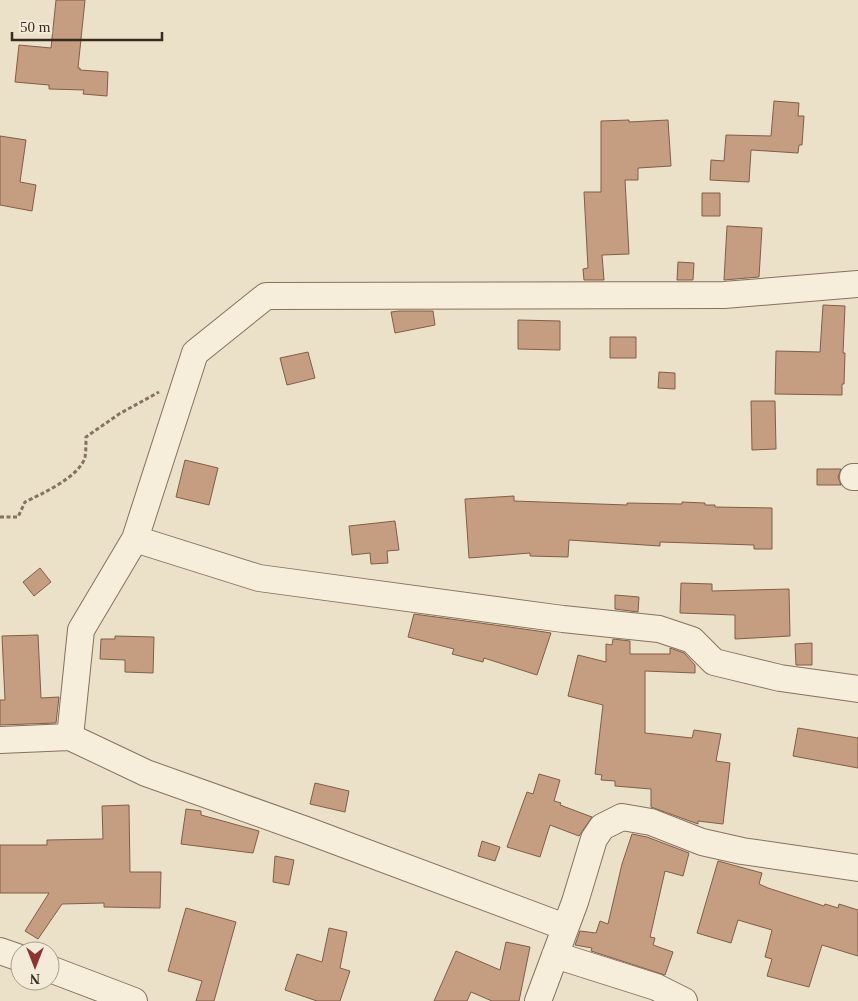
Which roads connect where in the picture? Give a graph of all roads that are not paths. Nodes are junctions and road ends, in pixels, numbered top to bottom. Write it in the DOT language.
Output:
graph roads {
  1 [pos="858,284"];
  2 [pos="135,539"];
  3 [pos="858,689"];
  4 [pos="70,737"];
  5 [pos="0,740"];
  6 [pos="858,868"];
  7 [pos="565,927"];
  8 [pos="555,954"];
  9 [pos="60,973"];
  10 [pos="134,1001"];
  11 [pos="538,1001"];
  12 [pos="684,1001"];
  1 -- 2 [label="street"];
  2 -- 3 [label="street"];
  2 -- 4 [label="street"];
  4 -- 5 [label="street"];
  4 -- 7 [label="street"];
  6 -- 7 [label="street"];
  7 -- 8 [label="street"];
  8 -- 11 [label="street"];
  8 -- 12 [label="street"];
  9 -- 10 [label="street"];
}
